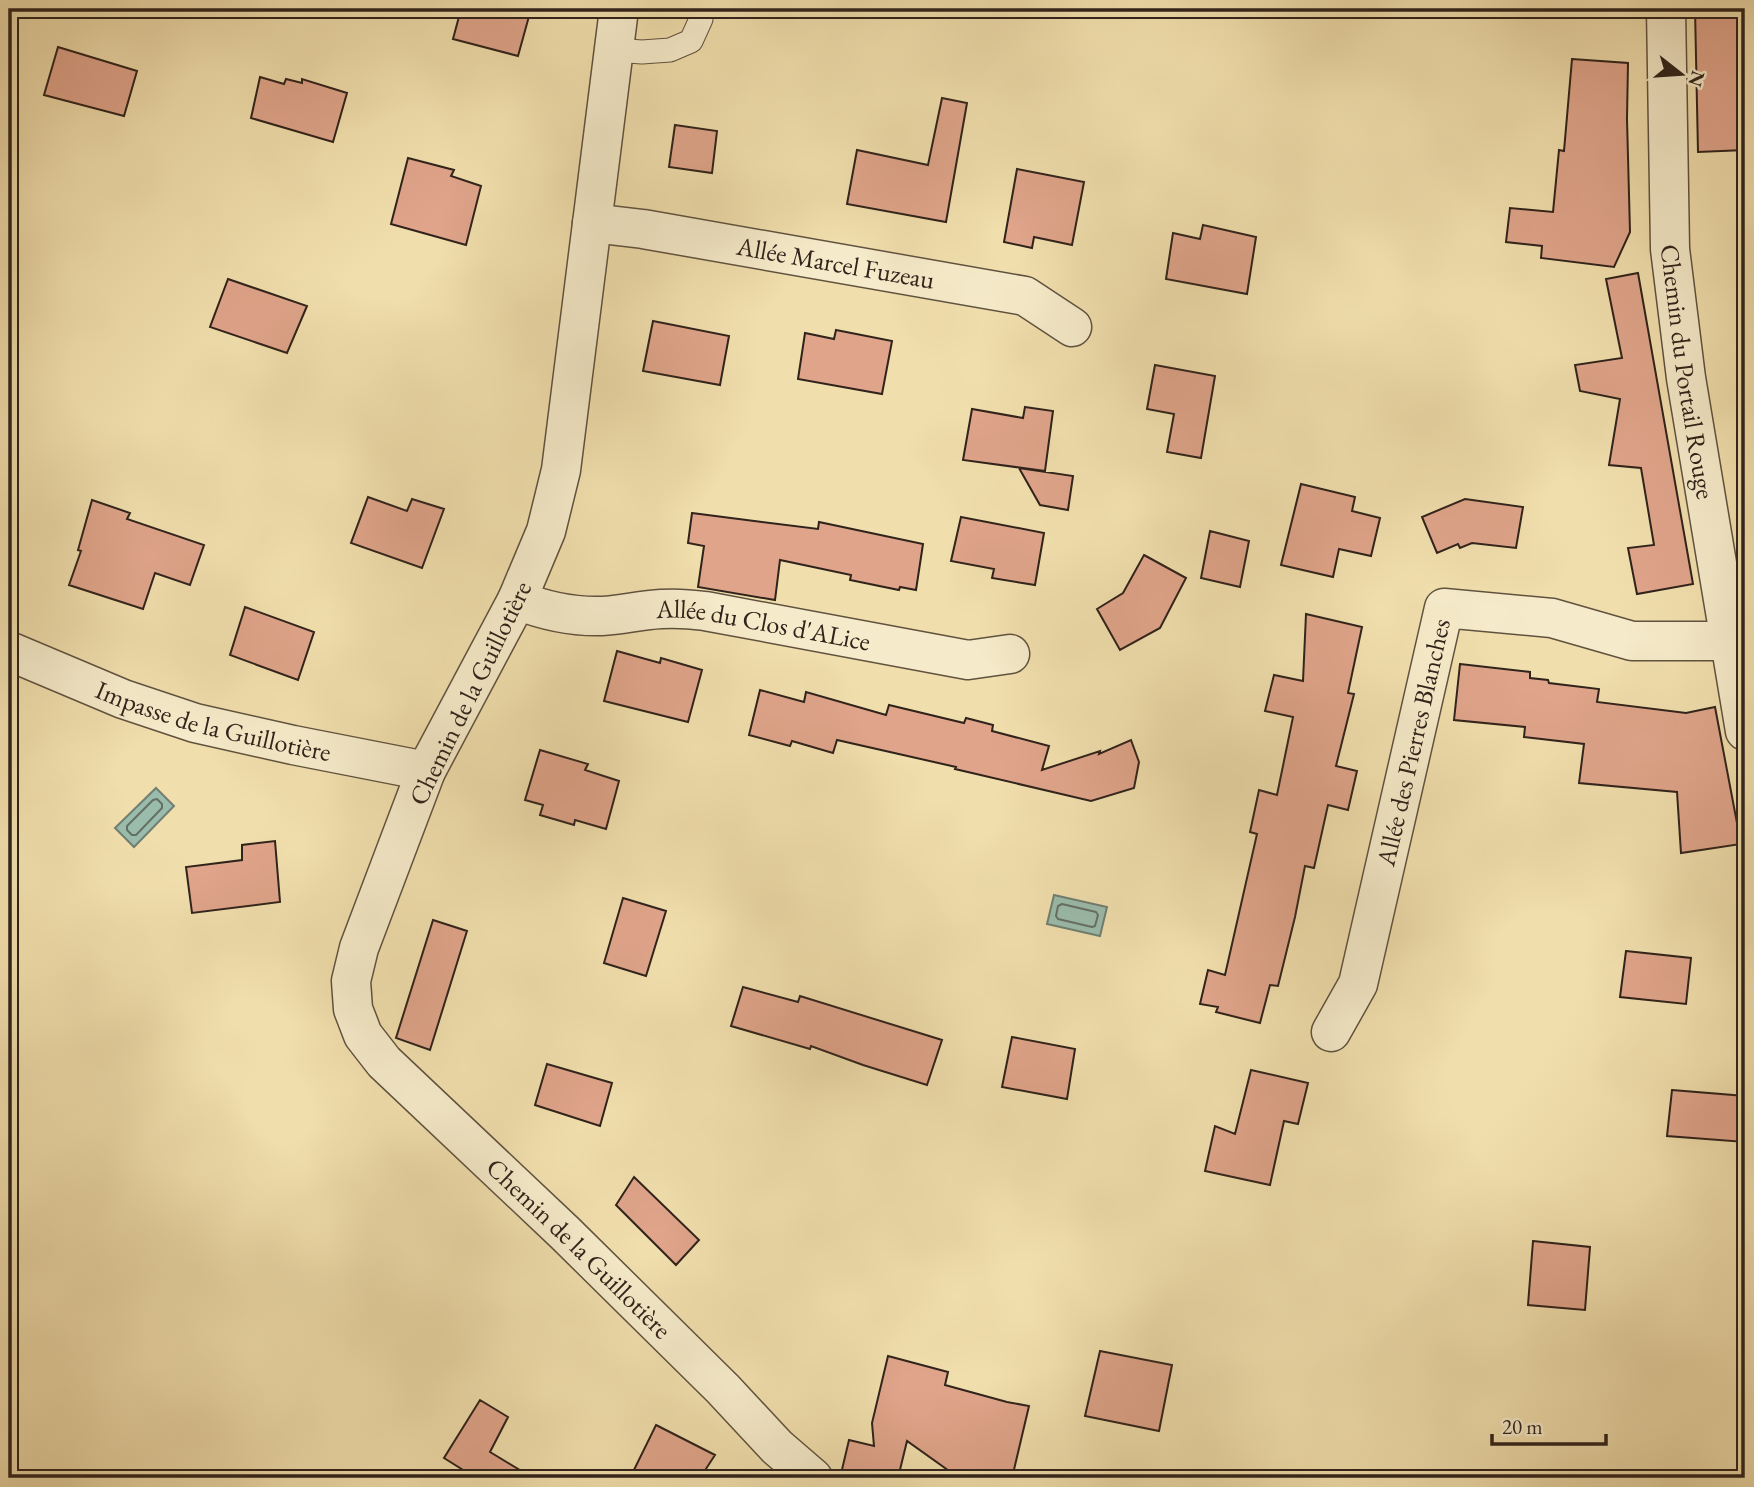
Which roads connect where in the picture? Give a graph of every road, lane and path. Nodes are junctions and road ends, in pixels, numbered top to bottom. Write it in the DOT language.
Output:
graph roads {
  1 [pos="619,9"];
  2 [pos="698,9"];
  3 [pos="1666,9"];
  4 [pos="614,50"];
  5 [pos="592,223"];
  6 [pos="1072,327"];
  7 [pos="517,600"];
  8 [pos="1730,641"];
  9 [pos="9,651"];
  10 [pos="1010,654"];
  11 [pos="1745,731"];
  12 [pos="426,771"];
  13 [pos="1331,1032"];
  14 [pos="771,1462"];
  15 [pos="813,1478"];
  1 -- 4 [label="street, Chemin de la Guillotière"];
  2 -- 4 [label="lane"];
  3 -- 8 [label="street, Chemin du Portail Rouge"];
  4 -- 5 [label="street, Chemin de la Guillotière"];
  5 -- 6 [label="street, Allée Marcel Fuzeau"];
  5 -- 7 [label="street, Chemin de la Guillotière"];
  7 -- 10 [label="street, Allée du Clos d'ALice"];
  7 -- 12 [label="street, Chemin de la Guillotière"];
  8 -- 11 [label="street, Chemin du Portail Rouge"];
  8 -- 13 [label="street, Allée des Pierres Blanches"];
  9 -- 12 [label="street, Impasse de la Guillotière"];
  12 -- 14 [label="street, Chemin de la Guillotière"];
  14 -- 15 [label="street, Chemin de la Guillotière"];
}
